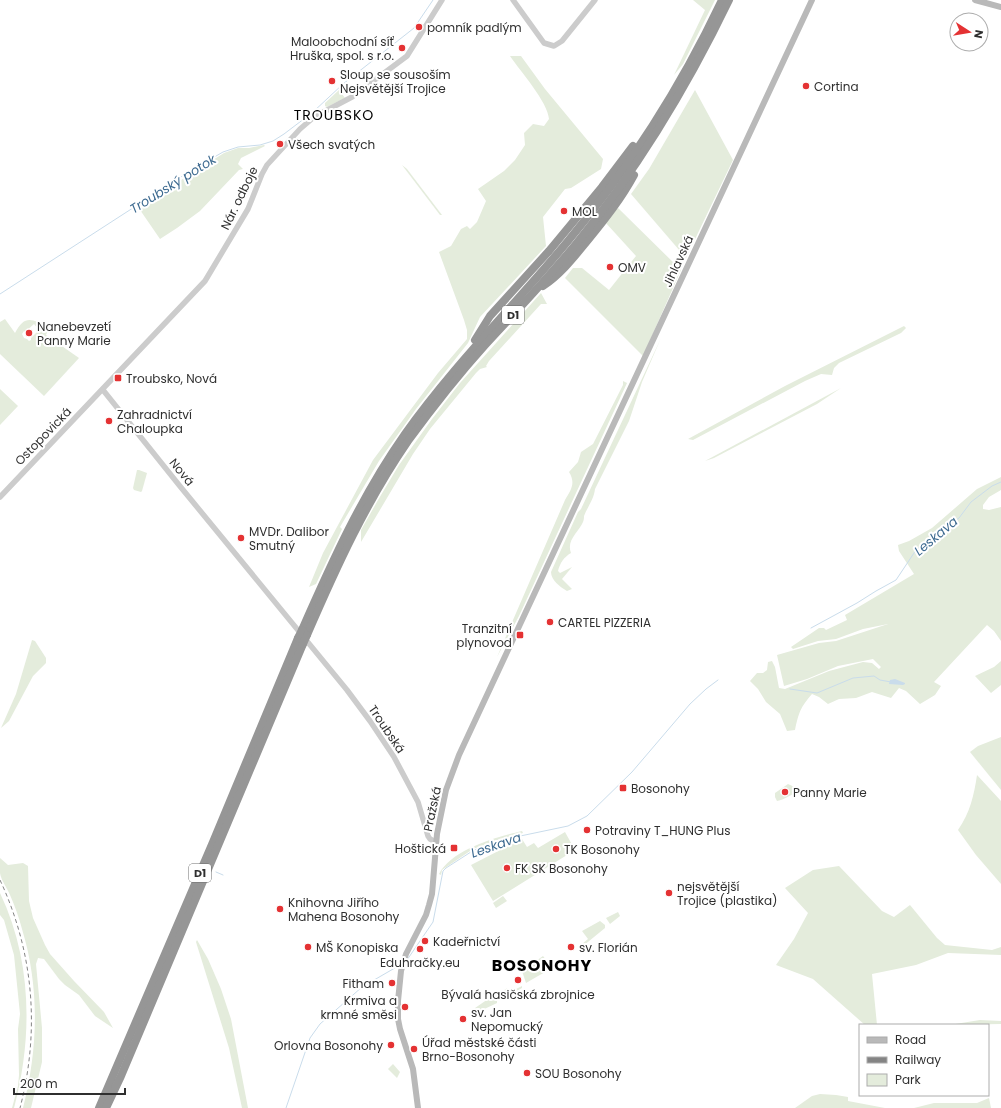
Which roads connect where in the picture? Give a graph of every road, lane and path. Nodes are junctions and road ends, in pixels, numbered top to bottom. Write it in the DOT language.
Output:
graph roads {
  1 [pos="442,0"];
  2 [pos="513,0"];
  3 [pos="595,0"];
  4 [pos="722,0"];
  5 [pos="729,0"];
  6 [pos="812,0"];
  7 [pos="975,0"];
  8 [pos="1001,7"];
  9 [pos="103,390"];
  10 [pos="0,498"];
  11 [pos="564,530"];
  12 [pos="303,637"];
  13 [pos="436,842"];
  14 [pos="99,1108"];
  15 [pos="106,1108"];
  16 [pos="418,1108"];
  1 -- 9 [label="street, Nár. odboje"];
  2 -- 3 [label="street"];
  4 -- 12 [label="highway, D1"];
  5 -- 12 [label="highway, D1"];
  6 -- 11 [label="main road, Jihlavská"];
  7 -- 8 [label="main road"];
  9 -- 10 [label="street, Ostopovická"];
  9 -- 12 [label="street, Nová"];
  11 -- 13 [label="main road, Pražská"];
  12 -- 13 [label="street, Troubská"];
  12 -- 14 [label="highway, D1"];
  12 -- 15 [label="highway, D1"];
  13 -- 16 [label="main road, Pražská"];
}
